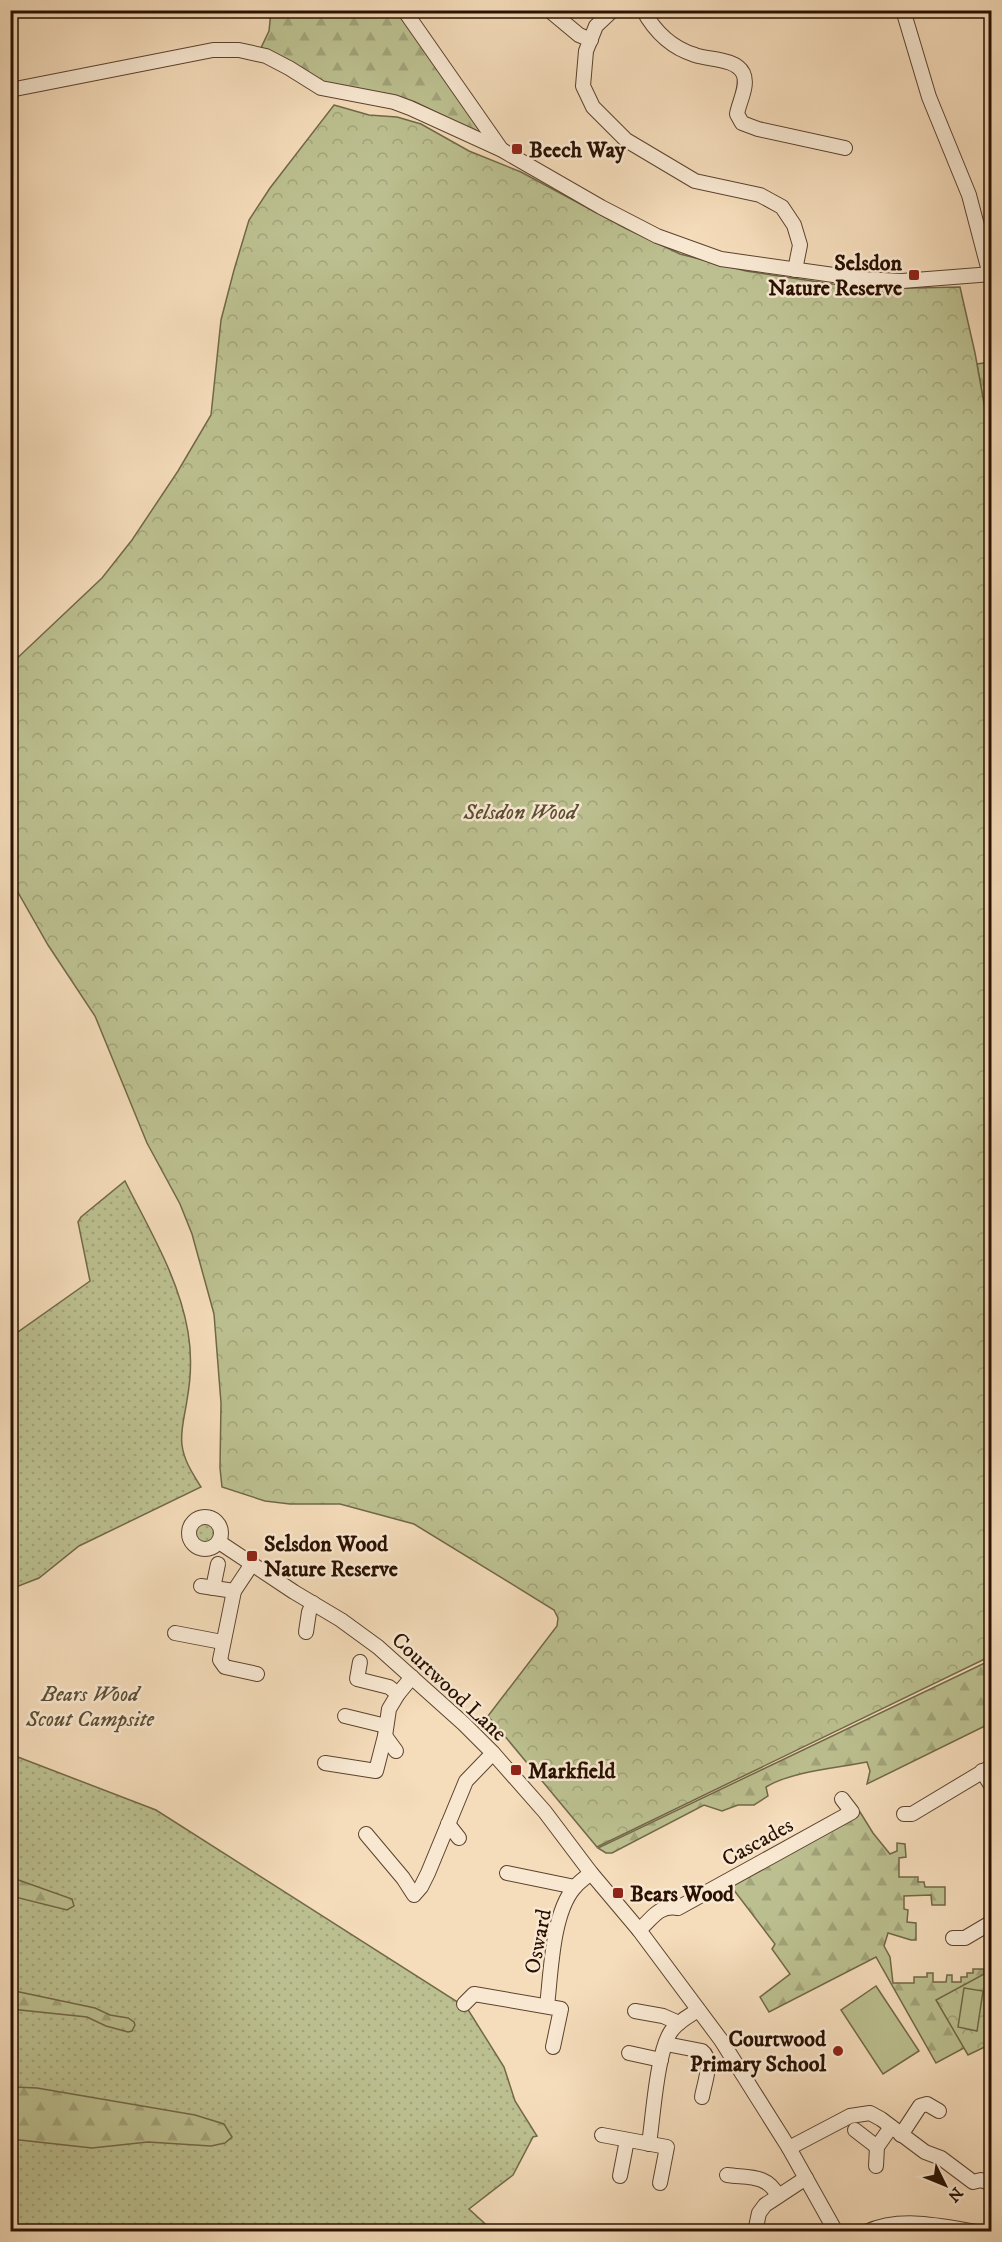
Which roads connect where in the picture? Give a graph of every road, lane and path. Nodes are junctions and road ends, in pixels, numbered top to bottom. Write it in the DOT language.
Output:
graph roads {
  1 [pos="404,10"];
  2 [pos="549,10"];
  3 [pos="613,10"];
  4 [pos="644,10"];
  5 [pos="903,10"];
  6 [pos="591,40"];
  7 [pos="10,90"];
  8 [pos="845,148"];
  9 [pos="502,150"];
  10 [pos="795,270"];
  11 [pos="991,274"];
  12 [pos="219,1542"];
  13 [pos="218,1564"];
  14 [pos="252,1564"];
  15 [pos="234,1591"];
  16 [pos="313,1603"];
  17 [pos="306,1632"];
  18 [pos="175,1634"];
  19 [pos="222,1642"];
  20 [pos="360,1662"];
  21 [pos="257,1674"];
  22 [pos="412,1677"];
  23 [pos="398,1694"];
  24 [pos="345,1716"];
  25 [pos="386,1731"];
  26 [pos="396,1751"];
  27 [pos="493,1753"];
  28 [pos="325,1763"];
  29 [pos="987,1768"];
  30 [pos="992,1787"];
  31 [pos="842,1799"];
  32 [pos="904,1814"];
  33 [pos="448,1824"];
  34 [pos="366,1834"];
  35 [pos="459,1838"];
  36 [pos="591,1873"];
  37 [pos="507,1874"];
  38 [pos="575,1887"];
  39 [pos="992,1922"];
  40 [pos="639,1930"];
  41 [pos="953,1938"];
  42 [pos="464,2004"];
  43 [pos="547,2006"];
  44 [pos="698,2010"];
  45 [pos="635,2011"];
  46 [pos="679,2023"];
  47 [pos="666,2044"];
  48 [pos="553,2048"];
  49 [pos="629,2053"];
  50 [pos="661,2060"];
  51 [pos="702,2097"];
  52 [pos="939,2111"];
  53 [pos="855,2130"];
  54 [pos="896,2131"];
  55 [pos="602,2135"];
  56 [pos="627,2140"];
  57 [pos="649,2144"];
  58 [pos="877,2147"];
  59 [pos="789,2148"];
  60 [pos="876,2166"];
  61 [pos="727,2175"];
  62 [pos="620,2176"];
  63 [pos="806,2178"];
  64 [pos="660,2183"];
  65 [pos="992,2184"];
  66 [pos="778,2196"];
  67 [pos="755,2232"];
  68 [pos="836,2232"];
  69 [pos="866,2232"];
  70 [pos="977,2232"];
  1 -- 9 [label="street"];
  2 -- 6 [label="street"];
  3 -- 6 [label="street"];
  4 -- 8 [label="street"];
  5 -- 11 [label="street"];
  6 -- 10 [label="street"];
  7 -- 9 [label="street"];
  9 -- 10 [label="street"];
  10 -- 11 [label="street"];
  12 -- 14 [label="street, Courtwood Lane"];
  13 -- 15 [label="street"];
  14 -- 15 [label="street"];
  14 -- 16 [label="street, Courtwood Lane"];
  15 -- 19 [label="street"];
  16 -- 17 [label="street"];
  16 -- 22 [label="street, Courtwood Lane"];
  18 -- 19 [label="street"];
  19 -- 21 [label="street"];
  20 -- 23 [label="street"];
  22 -- 23 [label="street"];
  22 -- 27 [label="street, Courtwood Lane"];
  23 -- 25 [label="street"];
  24 -- 25 [label="street"];
  25 -- 26 [label="street"];
  25 -- 28 [label="street"];
  27 -- 33 [label="street"];
  27 -- 36 [label="street, Courtwood Lane"];
  29 -- 30 [label="street"];
  29 -- 32 [label="street"];
  31 -- 40 [label="street, Cascades"];
  33 -- 34 [label="street"];
  33 -- 35 [label="street"];
  36 -- 38 [label="street, Osward"];
  36 -- 40 [label="street, Courtwood Lane"];
  37 -- 38 [label="street, Osward"];
  38 -- 43 [label="street, Osward"];
  39 -- 41 [label="street"];
  40 -- 44 [label="street, Courtwood Lane"];
  42 -- 43 [label="street, Osward"];
  43 -- 48 [label="street, Osward"];
  44 -- 46 [label="street"];
  44 -- 59 [label="street, Courtwood Lane"];
  45 -- 46 [label="street"];
  46 -- 47 [label="street"];
  47 -- 50 [label="street"];
  47 -- 51 [label="street"];
  49 -- 50 [label="street"];
  50 -- 57 [label="street"];
  52 -- 54 [label="street"];
  53 -- 58 [label="street"];
  54 -- 58 [label="street"];
  54 -- 59 [label="street"];
  54 -- 65 [label="street"];
  55 -- 56 [label="street"];
  56 -- 57 [label="street"];
  56 -- 62 [label="street"];
  57 -- 64 [label="street"];
  58 -- 60 [label="street"];
  59 -- 63 [label="street, Courtwood Lane"];
  61 -- 66 [label="street"];
  63 -- 66 [label="street"];
  63 -- 68 [label="street, Courtwood Lane"];
  66 -- 67 [label="street"];
  69 -- 70 [label="street"];
}
